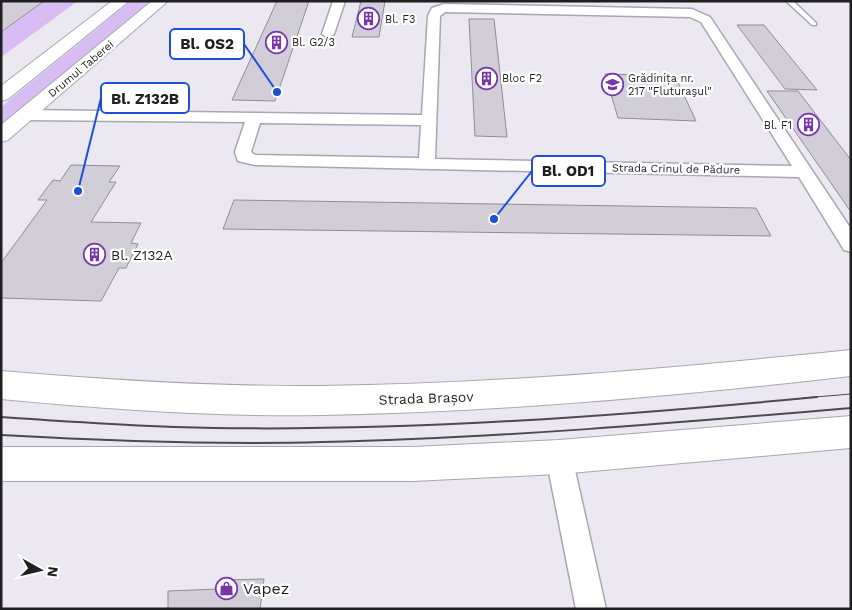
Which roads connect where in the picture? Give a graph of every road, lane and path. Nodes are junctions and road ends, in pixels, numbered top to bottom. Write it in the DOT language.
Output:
graph roads {
  1 [pos="122,1"];
  2 [pos="162,1"];
  3 [pos="339,1"];
  4 [pos="789,1"];
  5 [pos="464,5"];
  6 [pos="569,6"];
  7 [pos="676,7"];
  8 [pos="814,24"];
  9 [pos="328,34"];
  10 [pos="1,95"];
  11 [pos="26,115"];
  12 [pos="254,118"];
  13 [pos="429,120"];
  14 [pos="1,136"];
  15 [pos="427,162"];
  16 [pos="804,172"];
  17 [pos="851,245"];
  18 [pos="851,363"];
  19 [pos="1,385"];
  20 [pos="851,432"];
  21 [pos="559,457"];
  22 [pos="1,464"];
  23 [pos="591,609"];
  1 -- 10 [label="main road, Drumul Taberei"];
  2 -- 11 [label="main road, Drumul Taberei"];
  3 -- 9 [label="street"];
  4 -- 8 [label="lane"];
  5 -- 6 [label="street"];
  5 -- 13 [label="street"];
  6 -- 7 [label="street"];
  7 -- 16 [label="street"];
  11 -- 12 [label="street"];
  11 -- 14 [label="main road, Drumul Taberei"];
  12 -- 13 [label="street"];
  12 -- 15 [label="street, Strada Crinul de Pădure"];
  13 -- 15 [label="street"];
  15 -- 16 [label="street, Strada Crinul de Pădure"];
  16 -- 17 [label="street"];
  18 -- 19 [label="main road, Strada Brașov"];
  20 -- 21 [label="main road"];
  21 -- 22 [label="main road"];
  21 -- 23 [label="street"];
}
